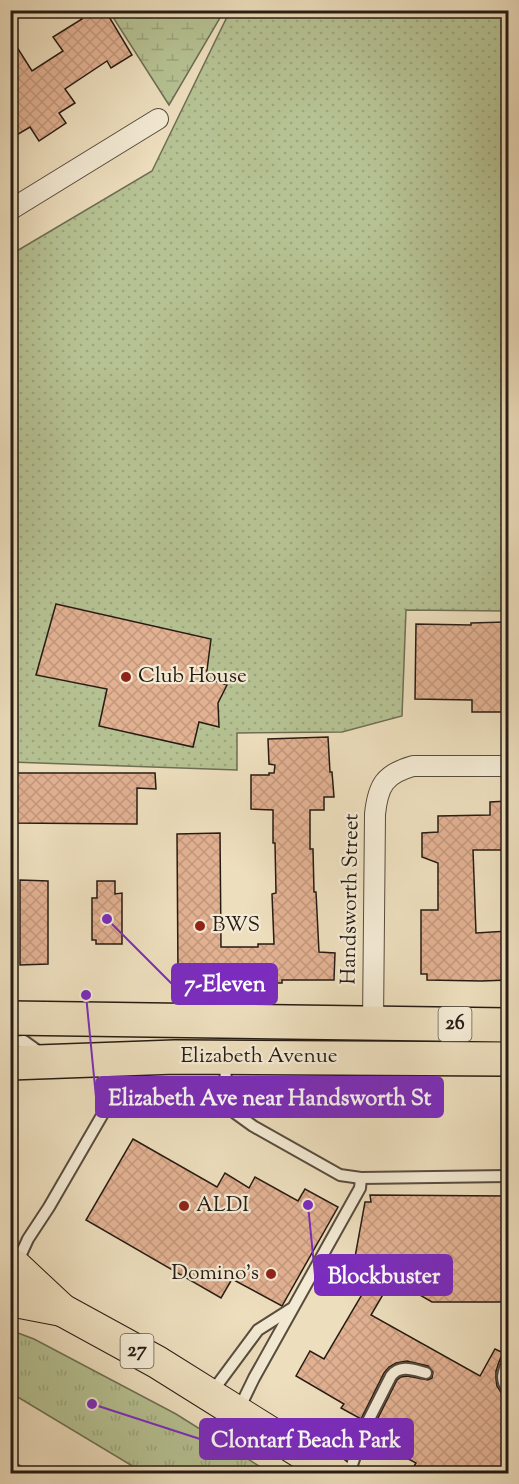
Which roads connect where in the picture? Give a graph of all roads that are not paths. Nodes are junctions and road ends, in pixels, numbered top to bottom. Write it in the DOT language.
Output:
graph roads {
  1 [pos="158,119"];
  2 [pos="10,210"];
  3 [pos="508,766"];
  4 [pos="10,1018"];
  5 [pos="374,1023"];
  6 [pos="508,1025"];
  7 [pos="10,1042"];
  8 [pos="224,1057"];
  9 [pos="508,1059"];
  10 [pos="102,1060"];
  11 [pos="52,1061"];
  12 [pos="10,1063"];
  13 [pos="508,1176"];
  14 [pos="361,1178"];
  15 [pos="13,1265"];
  16 [pos="10,1300"];
  17 [pos="291,1309"];
  18 [pos="62,1310"];
  19 [pos="508,1361"];
  20 [pos="426,1373"];
  21 [pos="508,1390"];
  22 [pos="209,1395"];
  23 [pos="238,1413"];
  24 [pos="336,1473"];
  25 [pos="349,1473"];
  1 -- 2 [label="street"];
  3 -- 5 [label="street, Handsworth Street"];
  4 -- 5 [label="highway, Elizabeth Avenue / 26"];
  5 -- 6 [label="highway, Elizabeth Avenue / 26"];
  7 -- 11 [label="lane"];
  8 -- 9 [label="highway, Elizabeth Avenue / 26"];
  8 -- 10 [label="highway, Elizabeth Avenue / 26"];
  8 -- 14 [label="lane"];
  10 -- 11 [label="highway, Elizabeth Avenue / 26"];
  10 -- 15 [label="lane"];
  11 -- 12 [label="highway, Elizabeth Avenue / 26"];
  13 -- 14 [label="lane"];
  14 -- 17 [label="lane"];
  15 -- 18 [label="main road, 27"];
  16 -- 18 [label="main road, 27"];
  17 -- 22 [label="lane"];
  17 -- 23 [label="lane"];
  18 -- 22 [label="main road, 27"];
  19 -- 21 [label="lane"];
  20 -- 25 [label="lane"];
  22 -- 23 [label="main road, 27"];
  23 -- 24 [label="main road, 27"];
}
